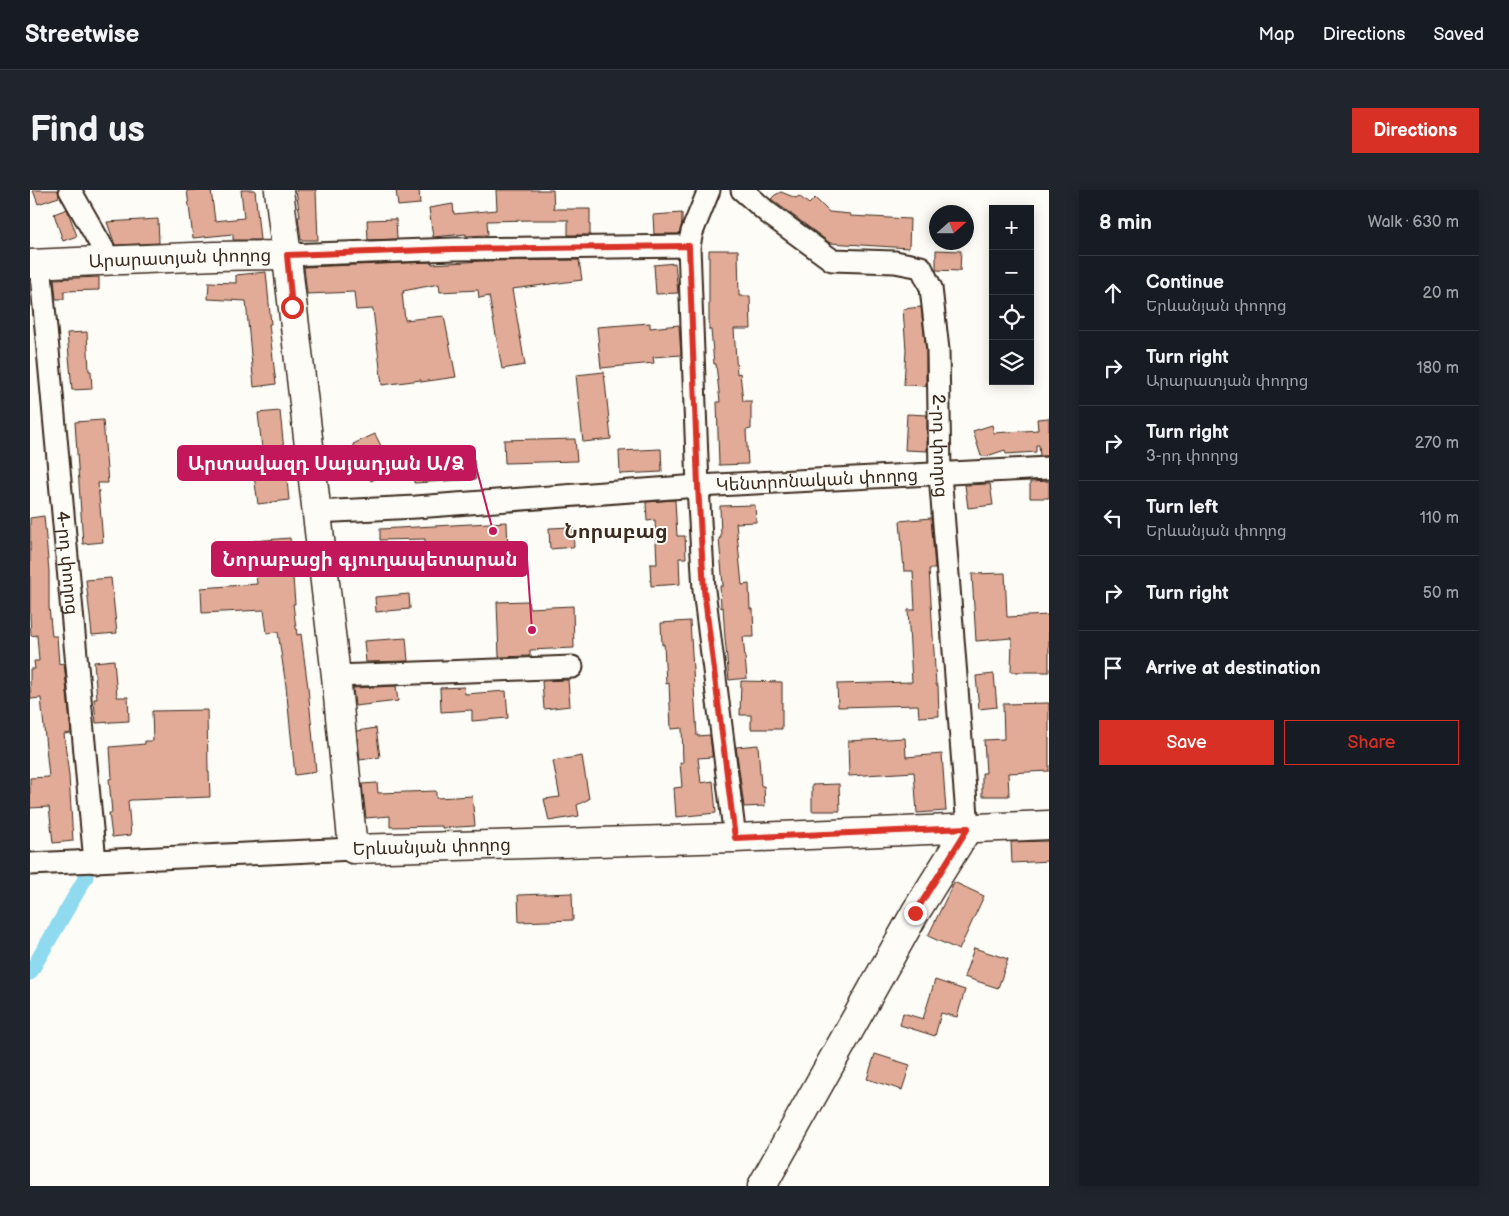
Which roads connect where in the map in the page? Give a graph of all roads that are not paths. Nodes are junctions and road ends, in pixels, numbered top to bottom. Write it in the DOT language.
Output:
graph roads {
  1 [pos="70,190"];
  2 [pos="279,190"];
  3 [pos="709,190"];
  4 [pos="742,190"];
  5 [pos="689,246"];
  6 [pos="287,255"];
  7 [pos="110,261"];
  8 [pos="35,264"];
  9 [pos="1049,468"];
  10 [pos="940,474"];
  11 [pos="698,486"];
  12 [pos="316,512"];
  13 [pos="572,667"];
  14 [pos="336,676"];
  15 [pos="1049,825"];
  16 [pos="968,828"];
  17 [pos="735,838"];
  18 [pos="353,849"];
  19 [pos="95,862"];
  20 [pos="30,864"];
  21 [pos="762,1186"];
  1 -- 7 [label="street"];
  2 -- 6 [label="main road, Երևանյան փողոց"];
  3 -- 5 [label="street"];
  4 -- 10 [label="street, 2-րդ փողոց"];
  5 -- 6 [label="street, Արարատյան փողոց"];
  5 -- 11 [label="street"];
  6 -- 7 [label="main road, Արարատյան փողոց"];
  6 -- 12 [label="main road, Երևանյան փողոց"];
  7 -- 8 [label="main road, Արարատյան փողոց"];
  8 -- 19 [label="street, 4-րդ փողոց"];
  9 -- 10 [label="street, Կենտրոնական փողոց"];
  10 -- 11 [label="street, Կենտրոնական փողոց"];
  10 -- 16 [label="street, 2-րդ փողոց"];
  11 -- 12 [label="street, Կենտրոնական փողոց"];
  11 -- 17 [label="street"];
  12 -- 14 [label="main road, Երևանյան փողոց"];
  13 -- 14 [label="street"];
  14 -- 18 [label="main road, Երևանյան փողոց"];
  15 -- 16 [label="main road, Երևանյան փողոց"];
  16 -- 17 [label="main road, Երևանյան փողոց"];
  16 -- 21 [label="main road"];
  17 -- 18 [label="main road, Երևանյան փողոց"];
  18 -- 19 [label="street"];
  19 -- 20 [label="street"];
}
